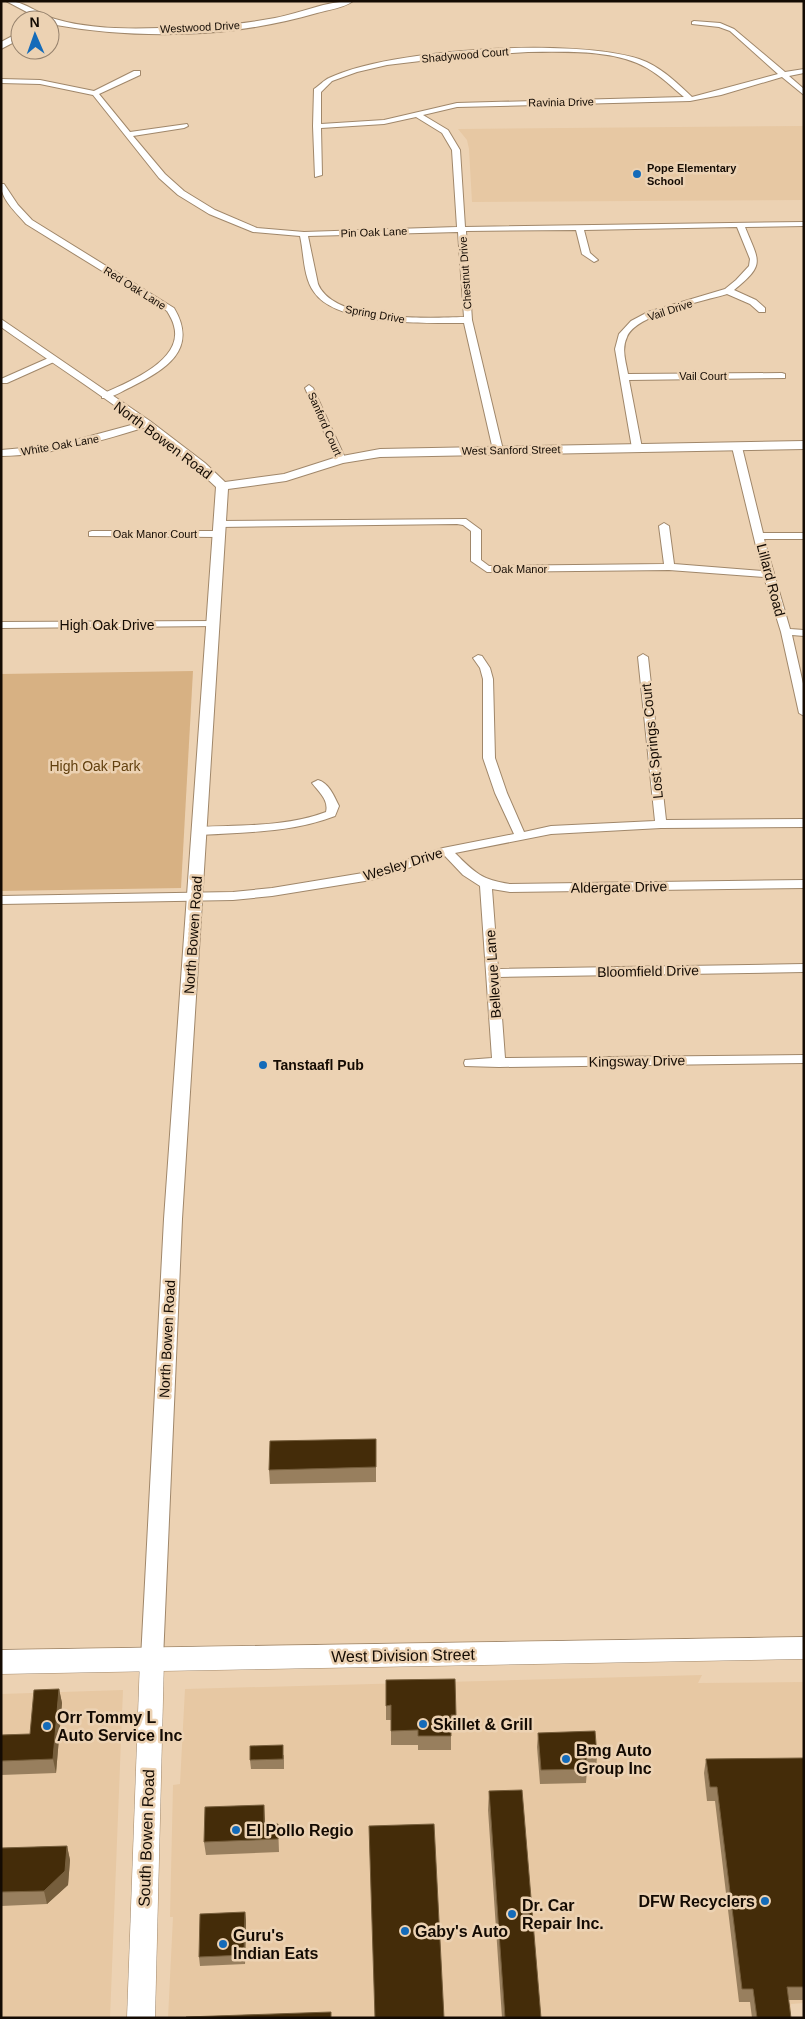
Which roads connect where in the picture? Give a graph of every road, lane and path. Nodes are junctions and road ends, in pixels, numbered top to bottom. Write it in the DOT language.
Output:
graph roads {
  1 [pos="10,1"];
  2 [pos="349,1"];
  3 [pos="326,4"];
  4 [pos="28,10"];
  5 [pos="60,23"];
  6 [pos="694,23"];
  7 [pos="804,71"];
  8 [pos="137,73"];
  9 [pos="785,75"];
  10 [pos="1,81"];
  11 [pos="95,93"];
  12 [pos="804,93"];
  13 [pos="690,99"];
  14 [pos="416,114"];
  15 [pos="184,126"];
  16 [pos="317,126"];
  17 [pos="130,134"];
  18 [pos="318,175"];
  19 [pos="1,186"];
  20 [pos="804,224"];
  21 [pos="740,225"];
  22 [pos="579,227"];
  23 [pos="462,229"];
  24 [pos="304,234"];
  25 [pos="594,260"];
  26 [pos="728,291"];
  27 [pos="762,310"];
  28 [pos="468,320"];
  29 [pos="1,322"];
  30 [pos="53,359"];
  31 [pos="782,376"];
  32 [pos="624,377"];
  33 [pos="4,381"];
  34 [pos="309,388"];
  35 [pos="106,396"];
  36 [pos="146,424"];
  37 [pos="804,445"];
  38 [pos="737,446"];
  39 [pos="637,448"];
  40 [pos="498,450"];
  41 [pos="1,453"];
  42 [pos="341,460"];
  43 [pos="222,486"];
  44 [pos="664,526"];
  45 [pos="218,529"];
  46 [pos="92,534"];
  47 [pos="759,536"];
  48 [pos="804,536"];
  49 [pos="669,567"];
  50 [pos="768,574"];
  51 [pos="212,624"];
  52 [pos="1,625"];
  53 [pos="786,632"];
  54 [pos="804,633"];
  55 [pos="643,657"];
  56 [pos="478,658"];
  57 [pos="802,699"];
  58 [pos="804,713"];
  59 [pos="318,783"];
  60 [pos="804,823"];
  61 [pos="661,824"];
  62 [pos="200,831"];
  63 [pos="520,835"];
  64 [pos="447,851"];
  65 [pos="486,884"];
  66 [pos="804,884"];
  67 [pos="196,896"];
  68 [pos="1,900"];
  69 [pos="804,968"];
  70 [pos="492,974"];
  71 [pos="804,1059"];
  72 [pos="499,1063"];
  73 [pos="470,1064"];
  74 [pos="804,1648"];
  75 [pos="152,1659"];
  76 [pos="1,1662"];
  77 [pos="141,2018"];
  1 -- 4 [label="street, Westwood Drive"];
  2 -- 3 [label="street, Westwood Drive"];
  3 -- 5 [label="street, Westwood Drive"];
  6 -- 9 [label="street"];
  7 -- 9 [label="street, Ravinia Drive"];
  8 -- 11 [label="street"];
  9 -- 12 [label="street"];
  9 -- 13 [label="street, Ravinia Drive"];
  10 -- 11 [label="street"];
  11 -- 17 [label="street, Pin Oak Lane"];
  13 -- 14 [label="street, Ravinia Drive"];
  13 -- 16 [label="street, Shadywood Court"];
  14 -- 16 [label="street, Ravinia Drive"];
  14 -- 23 [label="street, Chestnut Drive"];
  15 -- 17 [label="street"];
  16 -- 18 [label="street, Shadywood Court"];
  17 -- 24 [label="street, Pin Oak Lane"];
  19 -- 35 [label="street, Red Oak Lane"];
  20 -- 21 [label="street, Pin Oak Lane"];
  21 -- 22 [label="street, Pin Oak Lane"];
  21 -- 26 [label="street, Vail Drive"];
  22 -- 23 [label="street, Pin Oak Lane"];
  22 -- 25 [label="street"];
  23 -- 24 [label="street, Pin Oak Lane"];
  23 -- 28 [label="street, Chestnut Drive"];
  24 -- 28 [label="street, Spring Drive"];
  26 -- 27 [label="street"];
  26 -- 32 [label="street, Vail Drive"];
  28 -- 40 [label="street, Chestnut Drive"];
  29 -- 30 [label="street, North Bowen Road"];
  30 -- 33 [label="street"];
  30 -- 35 [label="street, North Bowen Road"];
  31 -- 32 [label="street, Vail Court"];
  32 -- 39 [label="street, Vail Drive"];
  34 -- 42 [label="street, Sanford Court"];
  35 -- 36 [label="street, North Bowen Road"];
  36 -- 41 [label="street, White Oak Lane"];
  36 -- 43 [label="street, North Bowen Road"];
  37 -- 38 [label="street, West Sanford Street"];
  38 -- 39 [label="street, West Sanford Street"];
  38 -- 47 [label="street, Lillard Road"];
  39 -- 40 [label="street, West Sanford Street"];
  40 -- 42 [label="street, West Sanford Street"];
  42 -- 43 [label="street, West Sanford Street"];
  43 -- 45 [label="street, North Bowen Road"];
  44 -- 49 [label="street"];
  45 -- 46 [label="street, Oak Manor Court"];
  45 -- 49 [label="street, Oak Manor"];
  45 -- 51 [label="street, North Bowen Road"];
  47 -- 48 [label="street"];
  47 -- 50 [label="street, Lillard Road"];
  49 -- 50 [label="street, Oak Manor"];
  50 -- 53 [label="street, Lillard Road"];
  51 -- 52 [label="street, High Oak Drive"];
  51 -- 62 [label="street, North Bowen Road"];
  53 -- 54 [label="street"];
  53 -- 57 [label="street, Lillard Road"];
  55 -- 61 [label="street, Lost Springs Court"];
  56 -- 63 [label="street"];
  57 -- 58 [label="street, Lillard Road"];
  59 -- 62 [label="street"];
  60 -- 61 [label="street, Wesley Drive"];
  61 -- 63 [label="street, Wesley Drive"];
  62 -- 67 [label="street, North Bowen Road"];
  63 -- 64 [label="street, Wesley Drive"];
  64 -- 65 [label="street, Aldergate Drive"];
  64 -- 67 [label="street, Wesley Drive"];
  65 -- 66 [label="street, Aldergate Drive"];
  65 -- 70 [label="street, Bellevue Lane"];
  67 -- 68 [label="street, Wesley Drive"];
  67 -- 75 [label="street, North Bowen Road"];
  69 -- 70 [label="street, Bloomfield Drive"];
  70 -- 72 [label="street, Bellevue Lane"];
  71 -- 72 [label="street, Kingsway Drive"];
  72 -- 73 [label="street, Kingsway Drive"];
  74 -- 75 [label="main road, West Division Street"];
  75 -- 76 [label="main road, West Division Street"];
  75 -- 77 [label="main road, South Bowen Road"];
}
